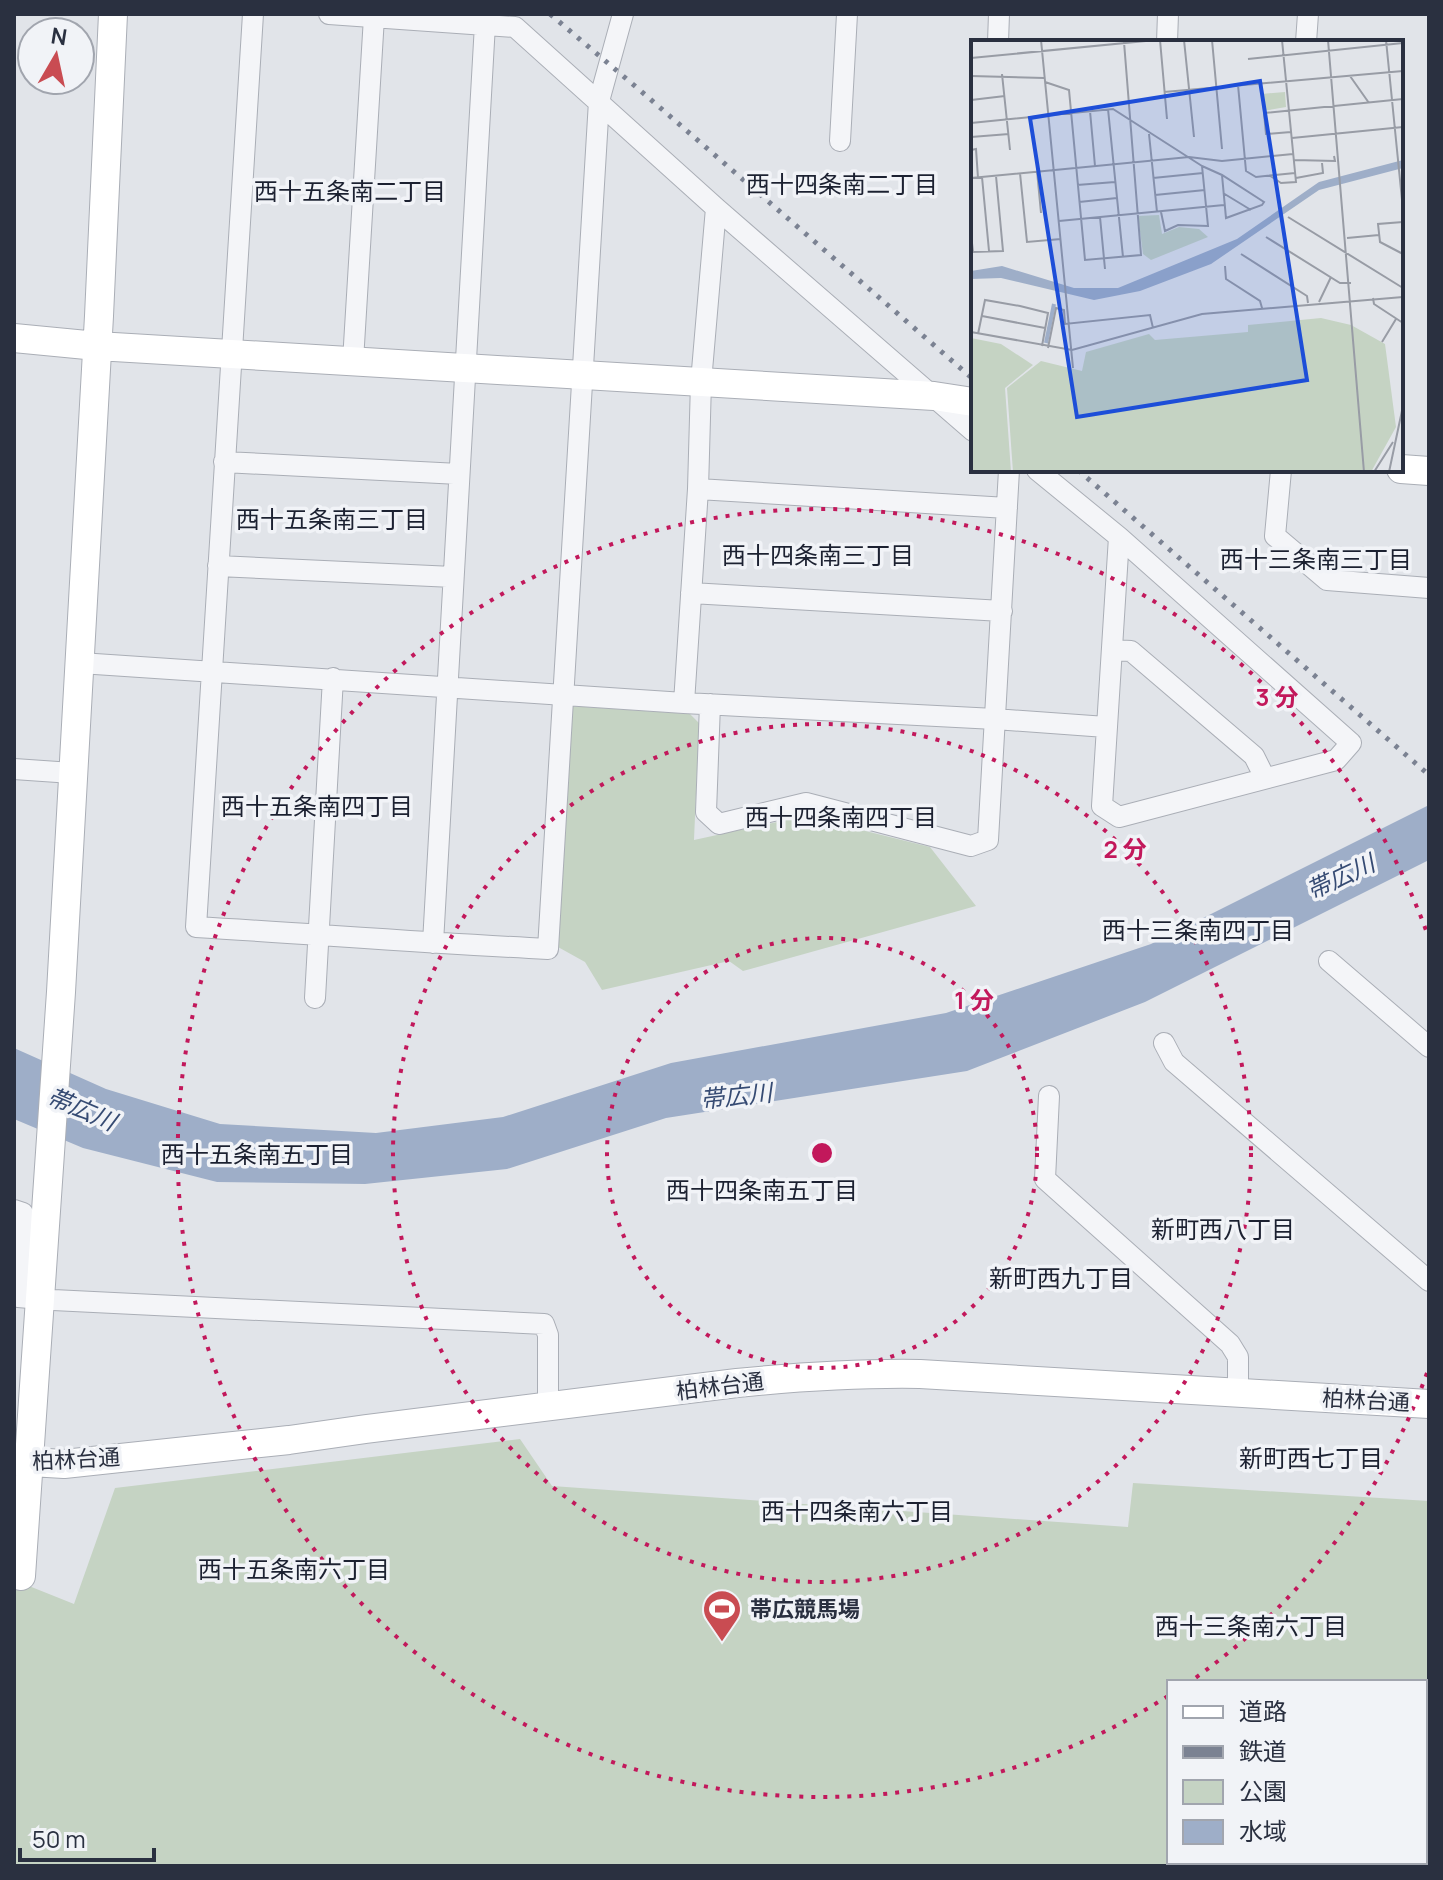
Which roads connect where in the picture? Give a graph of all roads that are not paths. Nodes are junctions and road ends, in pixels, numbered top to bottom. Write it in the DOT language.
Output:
graph roads {
  1 [pos="113,14"];
  2 [pos="253,14"];
  3 [pos="329,14"];
  4 [pos="623,14"];
  5 [pos="847,14"];
  6 [pos="999,14"];
  7 [pos="1168,14"];
  8 [pos="1308,14"];
  9 [pos="374,17"];
  10 [pos="485,24"];
  11 [pos="998,40"];
  12 [pos="1167,40"];
  13 [pos="1306,40"];
  14 [pos="599,101"];
  15 [pos="840,141"];
  16 [pos="716,208"];
  17 [pos="14,338"];
  18 [pos="97,346"];
  19 [pos="231,353"];
  20 [pos="353,361"];
  21 [pos="466,367"];
  22 [pos="583,375"];
  23 [pos="701,382"];
  24 [pos="934,396"];
  25 [pos="971,402"];
  26 [pos="971,429"];
  27 [pos="224,462"];
  28 [pos="1403,469"];
  29 [pos="1429,471"];
  30 [pos="1009,472"];
  31 [pos="1039,472"];
  32 [pos="1281,472"];
  33 [pos="459,474"];
  34 [pos="698,489"];
  35 [pos="1007,508"];
  36 [pos="1119,537"];
  37 [pos="218,566"];
  38 [pos="453,577"];
  39 [pos="1419,587"];
  40 [pos="691,593"];
  41 [pos="1429,604"];
  42 [pos="1002,611"];
  43 [pos="1112,650"];
  44 [pos="80,663"];
  45 [pos="211,671"];
  46 [pos="333,678"];
  47 [pos="448,686"];
  48 [pos="563,694"];
  49 [pos="684,703"];
  50 [pos="710,704"];
  51 [pos="995,719"];
  52 [pos="1106,727"];
  53 [pos="14,769"];
  54 [pos="72,773"];
  55 [pos="1265,778"];
  56 [pos="319,934"];
  57 [pos="433,943"];
  58 [pos="1329,961"];
  59 [pos="315,998"];
  60 [pos="1164,1043"];
  61 [pos="1429,1047"];
  62 [pos="1049,1096"];
  63 [pos="14,1210"];
  64 [pos="1429,1281"];
  65 [pos="41,1299"];
  66 [pos="1238,1394"];
  67 [pos="1429,1404"];
  68 [pos="548,1406"];
  69 [pos="22,1462"];
  70 [pos="21,1576"];
  1 -- 18 [label="street"];
  2 -- 19 [label="street"];
  3 -- 9 [label="street"];
  4 -- 14 [label="street"];
  5 -- 15 [label="street"];
  6 -- 11 [label="street"];
  7 -- 12 [label="street"];
  8 -- 13 [label="street"];
  9 -- 10 [label="street"];
  9 -- 20 [label="street"];
  10 -- 14 [label="street"];
  10 -- 21 [label="street"];
  14 -- 16 [label="street"];
  14 -- 22 [label="street"];
  16 -- 23 [label="street"];
  16 -- 24 [label="street"];
  17 -- 18 [label="street"];
  18 -- 19 [label="street"];
  18 -- 44 [label="street"];
  19 -- 20 [label="street"];
  19 -- 27 [label="street"];
  20 -- 21 [label="street"];
  21 -- 22 [label="street"];
  21 -- 33 [label="street"];
  22 -- 23 [label="street"];
  22 -- 48 [label="street"];
  23 -- 24 [label="street"];
  23 -- 34 [label="street"];
  24 -- 25 [label="street"];
  24 -- 26 [label="street"];
  27 -- 33 [label="street"];
  27 -- 37 [label="street"];
  28 -- 29 [label="street"];
  30 -- 35 [label="street"];
  31 -- 36 [label="street"];
  32 -- 39 [label="street"];
  33 -- 38 [label="street"];
  34 -- 35 [label="street"];
  34 -- 40 [label="street"];
  35 -- 42 [label="street"];
  36 -- 43 [label="street"];
  36 -- 55 [label="street"];
  37 -- 38 [label="street"];
  37 -- 45 [label="street"];
  38 -- 47 [label="street"];
  39 -- 41 [label="street"];
  40 -- 42 [label="street"];
  40 -- 49 [label="street"];
  42 -- 51 [label="street"];
  43 -- 52 [label="street"];
  43 -- 55 [label="street"];
  44 -- 45 [label="street"];
  44 -- 54 [label="street"];
  45 -- 46 [label="street"];
  45 -- 56 [label="street"];
  46 -- 47 [label="street"];
  46 -- 56 [label="street"];
  47 -- 48 [label="street"];
  47 -- 57 [label="street"];
  48 -- 49 [label="street"];
  48 -- 57 [label="street"];
  49 -- 50 [label="street"];
  50 -- 51 [label="street"];
  50 -- 51 [label="street"];
  51 -- 52 [label="street"];
  52 -- 55 [label="street"];
  53 -- 54 [label="street"];
  54 -- 65 [label="street"];
  56 -- 57 [label="street"];
  56 -- 59 [label="street"];
  58 -- 61 [label="street"];
  60 -- 64 [label="street"];
  62 -- 66 [label="street"];
  63 -- 65 [label="street"];
  65 -- 68 [label="street"];
  65 -- 69 [label="street"];
  66 -- 67 [label="street, 柏林台通"];
  66 -- 68 [label="street, 柏林台通"];
  68 -- 69 [label="street, 柏林台通"];
  69 -- 70 [label="street"];
}
